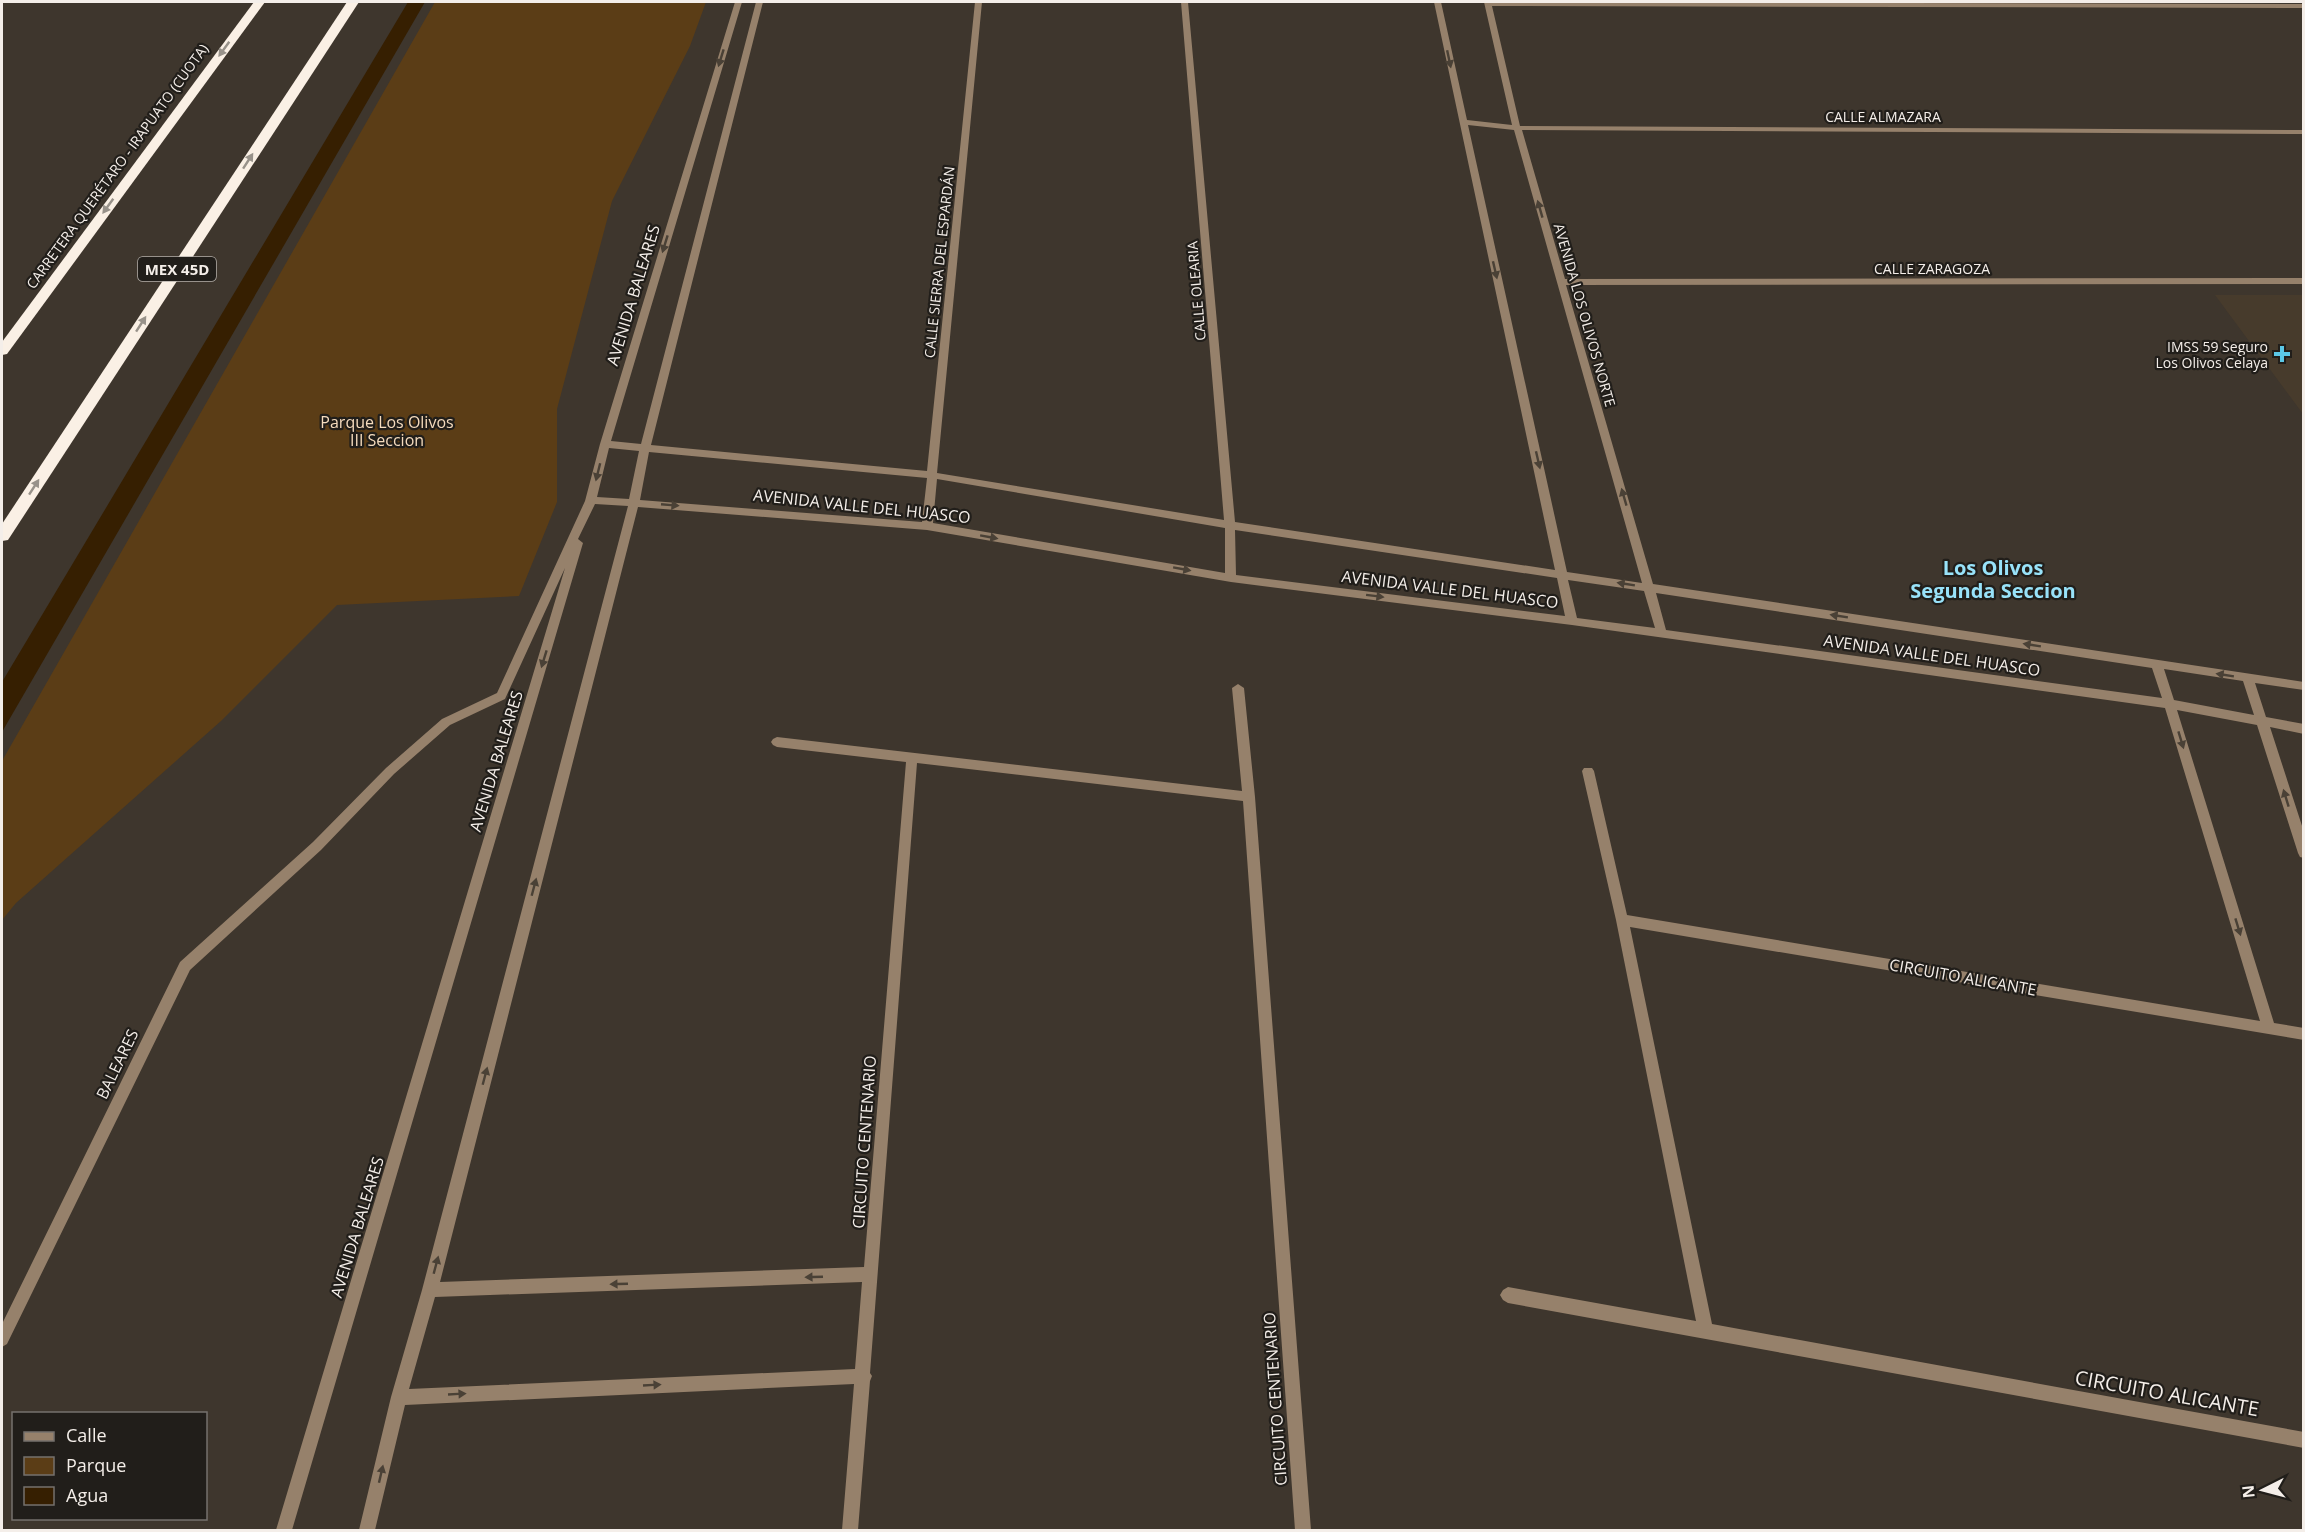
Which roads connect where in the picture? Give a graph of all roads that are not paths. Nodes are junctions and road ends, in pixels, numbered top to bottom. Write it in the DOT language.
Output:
graph roads {
  1 [pos="259,2"];
  2 [pos="353,2"];
  3 [pos="738,2"];
  4 [pos="760,2"];
  5 [pos="979,2"];
  6 [pos="1185,2"];
  7 [pos="1437,2"];
  8 [pos="1487,3"];
  9 [pos="2304,6"];
  10 [pos="1462,122"];
  11 [pos="1517,128"];
  12 [pos="2304,132"];
  13 [pos="2304,280"];
  14 [pos="1561,282"];
  15 [pos="2,351"];
  16 [pos="605,444"];
  17 [pos="645,447"];
  18 [pos="931,475"];
  19 [pos="591,500"];
  20 [pos="634,502"];
  21 [pos="1230,525"];
  22 [pos="927,526"];
  23 [pos="2,536"];
  24 [pos="1564,574"];
  25 [pos="1231,578"];
  26 [pos="1650,588"];
  27 [pos="1572,621"];
  28 [pos="1662,634"];
  29 [pos="2157,664"];
  30 [pos="2248,678"];
  31 [pos="2304,686"];
  32 [pos="1238,687"];
  33 [pos="2170,704"];
  34 [pos="2262,723"];
  35 [pos="2304,729"];
  36 [pos="777,742"];
  37 [pos="912,757"];
  38 [pos="1588,771"];
  39 [pos="1249,798"];
  40 [pos="2304,853"];
  41 [pos="1622,920"];
  42 [pos="2269,1028"];
  43 [pos="2304,1034"];
  44 [pos="872,1274"];
  45 [pos="430,1290"];
  46 [pos="1508,1295"];
  47 [pos="1705,1330"];
  48 [pos="2,1339"];
  49 [pos="864,1376"];
  50 [pos="399,1397"];
  51 [pos="2304,1440"];
  52 [pos="284,1530"];
  53 [pos="367,1530"];
  54 [pos="850,1530"];
  55 [pos="1303,1530"];
  1 -- 15 [label="highway, CARRETERA QUERÉTARO - IRAPUATO (CUOTA), one-way"];
  23 -- 2 [label="highway, MEX 45D, one-way"];
  3 -- 16 [label="street, AVENIDA BALEARES, one-way"];
  4 -- 17 [label="street"];
  5 -- 18 [label="street, CALLE SIERRA DEL ESPARDÁN"];
  6 -- 21 [label="street, CALLE OLEARIA"];
  7 -- 10 [label="street, one-way"];
  8 -- 9 [label="street"];
  8 -- 11 [label="street, AVENIDA LOS OLIVOS NORTE"];
  10 -- 11 [label="street, CALLE ALMAZARA"];
  10 -- 24 [label="street, one-way"];
  11 -- 12 [label="street, CALLE ALMAZARA"];
  14 -- 11 [label="street, AVENIDA LOS OLIVOS NORTE, one-way"];
  13 -- 14 [label="street, CALLE ZARAGOZA"];
  26 -- 14 [label="street, AVENIDA LOS OLIVOS NORTE, one-way"];
  16 -- 17 [label="street, AVENIDA VALLE DEL HUASCO"];
  16 -- 19 [label="street, AVENIDA BALEARES, one-way"];
  17 -- 18 [label="street, AVENIDA VALLE DEL HUASCO"];
  17 -- 20 [label="street"];
  18 -- 21 [label="street, AVENIDA VALLE DEL HUASCO"];
  18 -- 22 [label="street, CALLE SIERRA DEL ESPARDÁN"];
  19 -- 20 [label="street, AVENIDA VALLE DEL HUASCO"];
  19 -- 48 [label="street, BALEARES"];
  19 -- 52 [label="street, AVENIDA BALEARES, one-way"];
  20 -- 22 [label="street, AVENIDA VALLE DEL HUASCO, one-way"];
  45 -- 20 [label="street, one-way"];
  21 -- 24 [label="street, AVENIDA VALLE DEL HUASCO"];
  21 -- 25 [label="street, CALLE OLEARIA"];
  22 -- 25 [label="street, AVENIDA VALLE DEL HUASCO, one-way"];
  26 -- 24 [label="street, AVENIDA VALLE DEL HUASCO, one-way"];
  24 -- 27 [label="street"];
  25 -- 27 [label="street, AVENIDA VALLE DEL HUASCO, one-way"];
  26 -- 28 [label="street, AVENIDA LOS OLIVOS NORTE"];
  29 -- 26 [label="street, AVENIDA VALLE DEL HUASCO, one-way"];
  27 -- 28 [label="street, AVENIDA VALLE DEL HUASCO"];
  28 -- 33 [label="street, AVENIDA VALLE DEL HUASCO"];
  30 -- 29 [label="street, AVENIDA VALLE DEL HUASCO, one-way"];
  29 -- 33 [label="street"];
  30 -- 31 [label="street, AVENIDA VALLE DEL HUASCO"];
  30 -- 34 [label="street"];
  32 -- 39 [label="street, CIRCUITO CENTENARIO"];
  33 -- 34 [label="street, AVENIDA VALLE DEL HUASCO"];
  33 -- 42 [label="street, one-way"];
  34 -- 35 [label="street, AVENIDA VALLE DEL HUASCO"];
  40 -- 34 [label="street, one-way"];
  36 -- 37 [label="street"];
  37 -- 39 [label="street"];
  37 -- 44 [label="street, CIRCUITO CENTENARIO"];
  38 -- 41 [label="street"];
  39 -- 55 [label="street, CIRCUITO CENTENARIO"];
  41 -- 42 [label="street, CIRCUITO ALICANTE"];
  41 -- 47 [label="street"];
  42 -- 43 [label="street, CIRCUITO ALICANTE"];
  44 -- 45 [label="street, one-way"];
  44 -- 49 [label="street, CIRCUITO CENTENARIO"];
  45 -- 50 [label="street"];
  46 -- 47 [label="street, CIRCUITO ALICANTE"];
  47 -- 51 [label="street, CIRCUITO ALICANTE"];
  50 -- 49 [label="street, one-way"];
  49 -- 54 [label="street, CIRCUITO CENTENARIO"];
  53 -- 50 [label="street, one-way"];
}
